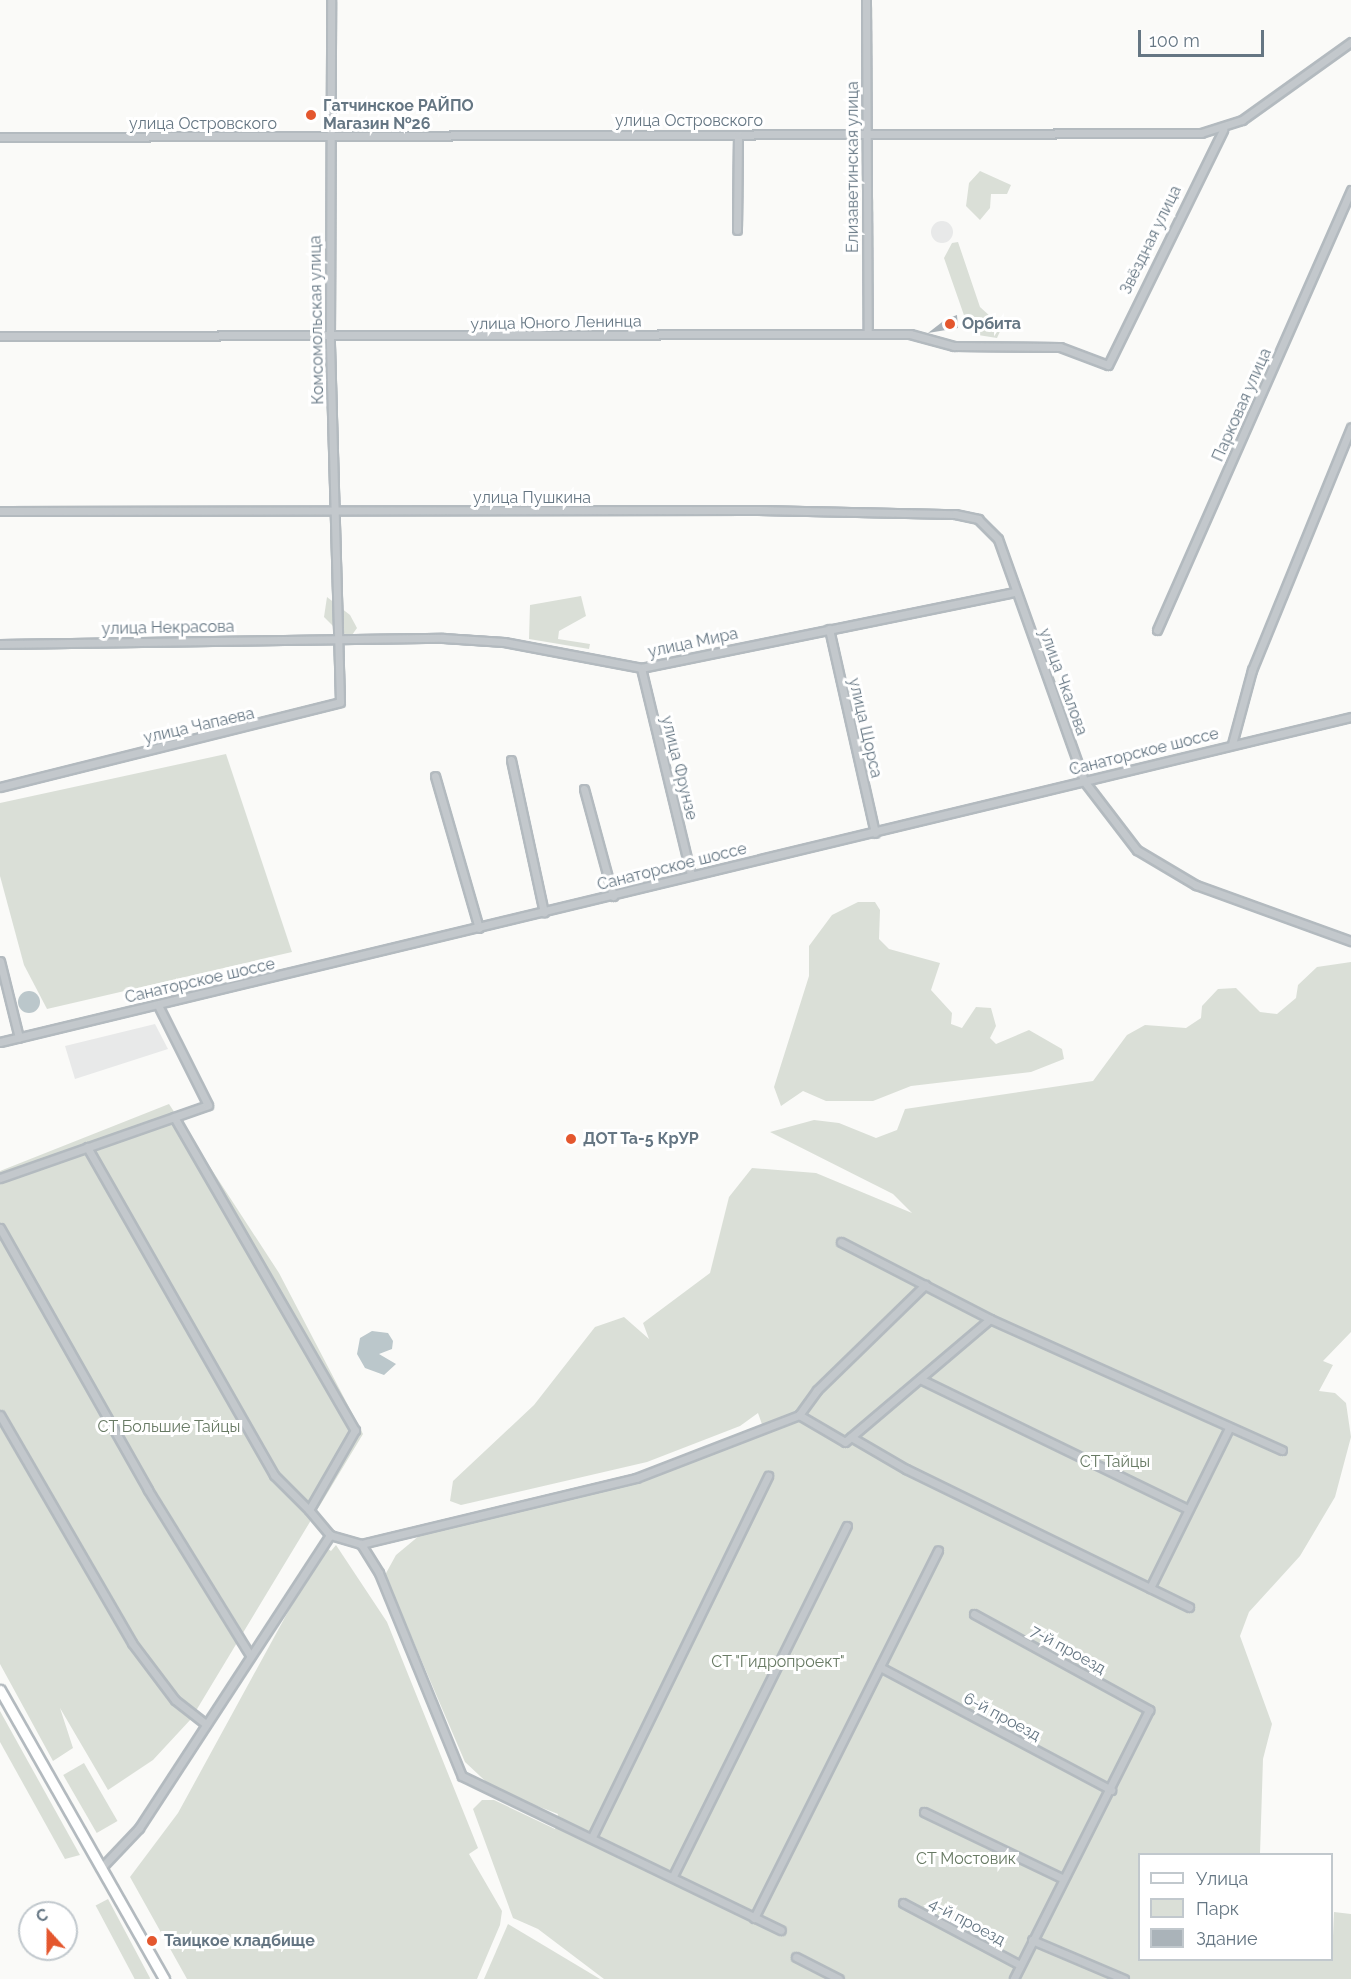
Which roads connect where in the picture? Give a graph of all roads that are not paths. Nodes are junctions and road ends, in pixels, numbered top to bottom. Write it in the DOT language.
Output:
graph roads {
  1 [pos="331,0"];
  2 [pos="866,0"];
  3 [pos="1351,42"];
  4 [pos="1223,130"];
  5 [pos="867,133"];
  6 [pos="738,135"];
  7 [pos="0,137"];
  8 [pos="330,137"];
  9 [pos="1351,190"];
  10 [pos="737,230"];
  11 [pos="868,333"];
  12 [pos="0,336"];
  13 [pos="330,339"];
  14 [pos="1108,364"];
  15 [pos="1351,427"];
  16 [pos="0,511"];
  17 [pos="334,513"];
  18 [pos="1017,592"];
  19 [pos="829,629"];
  20 [pos="1157,630"];
  21 [pos="336,639"];
  22 [pos="0,644"];
  23 [pos="641,668"];
  24 [pos="1351,717"];
  25 [pos="1232,744"];
  26 [pos="512,760"];
  27 [pos="435,776"];
  28 [pos="1084,781"];
  29 [pos="0,787"];
  30 [pos="584,789"];
  31 [pos="875,833"];
  32 [pos="691,874"];
  33 [pos="613,896"];
  34 [pos="544,912"];
  35 [pos="479,928"];
  36 [pos="1351,941"];
  37 [pos="0,961"];
  38 [pos="158,1005"];
  39 [pos="19,1038"];
  40 [pos="0,1042"];
  41 [pos="174,1117"];
  42 [pos="87,1147"];
  43 [pos="0,1178"];
  44 [pos="0,1228"];
  45 [pos="841,1242"];
  46 [pos="925,1285"];
  47 [pos="990,1319"];
  48 [pos="920,1379"];
  49 [pos="0,1415"];
  50 [pos="799,1415"];
  51 [pos="1230,1428"];
  52 [pos="851,1437"];
  53 [pos="1282,1450"];
  54 [pos="768,1476"];
  55 [pos="1188,1509"];
  56 [pos="309,1510"];
  57 [pos="847,1526"];
  58 [pos="330,1535"];
  59 [pos="361,1544"];
  60 [pos="938,1551"];
  61 [pos="1150,1588"];
  62 [pos="1189,1607"];
  63 [pos="974,1614"];
  64 [pos="250,1655"];
  65 [pos="880,1667"];
  66 [pos="0,1690"];
  67 [pos="206,1724"];
  68 [pos="1111,1790"];
  69 [pos="924,1812"];
  70 [pos="592,1838"];
  71 [pos="101,1868"];
  72 [pos="673,1876"];
  73 [pos="1062,1878"];
  74 [pos="903,1903"];
  75 [pos="754,1918"];
  76 [pos="781,1930"];
  77 [pos="1032,1940"];
  78 [pos="796,1957"];
  79 [pos="1020,1965"];
  80 [pos="164,1979"];
  81 [pos="839,1979"];
  82 [pos="1014,1979"];
  83 [pos="1124,1979"];
  1 -- 8 [label="street, Комсомольская улица"];
  2 -- 5 [label="street, Елизаветинская улица"];
  3 -- 4 [label="street"];
  4 -- 5 [label="street, улица Островского"];
  4 -- 14 [label="street, Звёздная улица"];
  5 -- 6 [label="street, улица Островского"];
  5 -- 11 [label="street, Елизаветинская улица"];
  6 -- 8 [label="street, улица Островского"];
  6 -- 10 [label="street"];
  7 -- 8 [label="street, улица Островского"];
  8 -- 13 [label="street, Комсомольская улица"];
  9 -- 20 [label="street, Парковая улица"];
  11 -- 13 [label="street, улица Юного Ленинца"];
  11 -- 14 [label="street, улица Юного Ленинца"];
  12 -- 13 [label="street, улица Юного Ленинца"];
  13 -- 17 [label="street, Комсомольская улица"];
  15 -- 25 [label="street"];
  16 -- 17 [label="street, улица Пушкина"];
  17 -- 18 [label="street, улица Пушкина"];
  17 -- 21 [label="street, Комсомольская улица"];
  18 -- 19 [label="street, улица Мира"];
  18 -- 28 [label="street, улица Чкалова"];
  19 -- 23 [label="street, улица Мира"];
  19 -- 31 [label="street, улица Щорса"];
  21 -- 22 [label="street, улица Некрасова"];
  21 -- 23 [label="street, улица Мира"];
  21 -- 29 [label="street, улица Чапаева"];
  23 -- 32 [label="street, улица Фрунзе"];
  24 -- 25 [label="street, Санаторское шоссе"];
  25 -- 28 [label="street, Санаторское шоссе"];
  26 -- 34 [label="street"];
  27 -- 35 [label="street"];
  28 -- 31 [label="street, Санаторское шоссе"];
  28 -- 36 [label="street, улица Чкалова"];
  30 -- 33 [label="street"];
  31 -- 32 [label="street, Санаторское шоссе"];
  32 -- 33 [label="street, Санаторское шоссе"];
  33 -- 34 [label="street, Санаторское шоссе"];
  34 -- 35 [label="street, Санаторское шоссе"];
  35 -- 38 [label="street, Санаторское шоссе"];
  37 -- 39 [label="street"];
  38 -- 39 [label="street, Санаторское шоссе"];
  38 -- 41 [label="street"];
  39 -- 40 [label="street, Санаторское шоссе"];
  41 -- 42 [label="street"];
  41 -- 56 [label="street"];
  42 -- 43 [label="street"];
  42 -- 56 [label="street"];
  44 -- 64 [label="street"];
  45 -- 46 [label="street"];
  46 -- 47 [label="street"];
  46 -- 50 [label="street"];
  47 -- 48 [label="street"];
  47 -- 51 [label="street"];
  48 -- 52 [label="street"];
  48 -- 55 [label="street"];
  49 -- 67 [label="street"];
  50 -- 52 [label="street"];
  50 -- 59 [label="street"];
  51 -- 53 [label="street"];
  51 -- 55 [label="street"];
  52 -- 61 [label="street"];
  54 -- 70 [label="street"];
  55 -- 61 [label="street"];
  56 -- 58 [label="street"];
  57 -- 72 [label="street"];
  58 -- 59 [label="street"];
  58 -- 64 [label="street"];
  59 -- 70 [label="street"];
  60 -- 65 [label="street"];
  61 -- 62 [label="street"];
  63 -- 68 [label="street, 7-й проезд"];
  64 -- 67 [label="street"];
  65 -- 68 [label="street, 6-й проезд"];
  65 -- 75 [label="street"];
  66 -- 71 [label="main road"];
  67 -- 71 [label="street"];
  68 -- 73 [label="street"];
  69 -- 73 [label="street"];
  70 -- 72 [label="street"];
  71 -- 80 [label="main road"];
  72 -- 75 [label="street"];
  73 -- 77 [label="street"];
  74 -- 79 [label="street, 4-й проезд"];
  75 -- 76 [label="street"];
  77 -- 79 [label="street"];
  77 -- 83 [label="street"];
  78 -- 81 [label="street"];
  79 -- 82 [label="street"];
}
